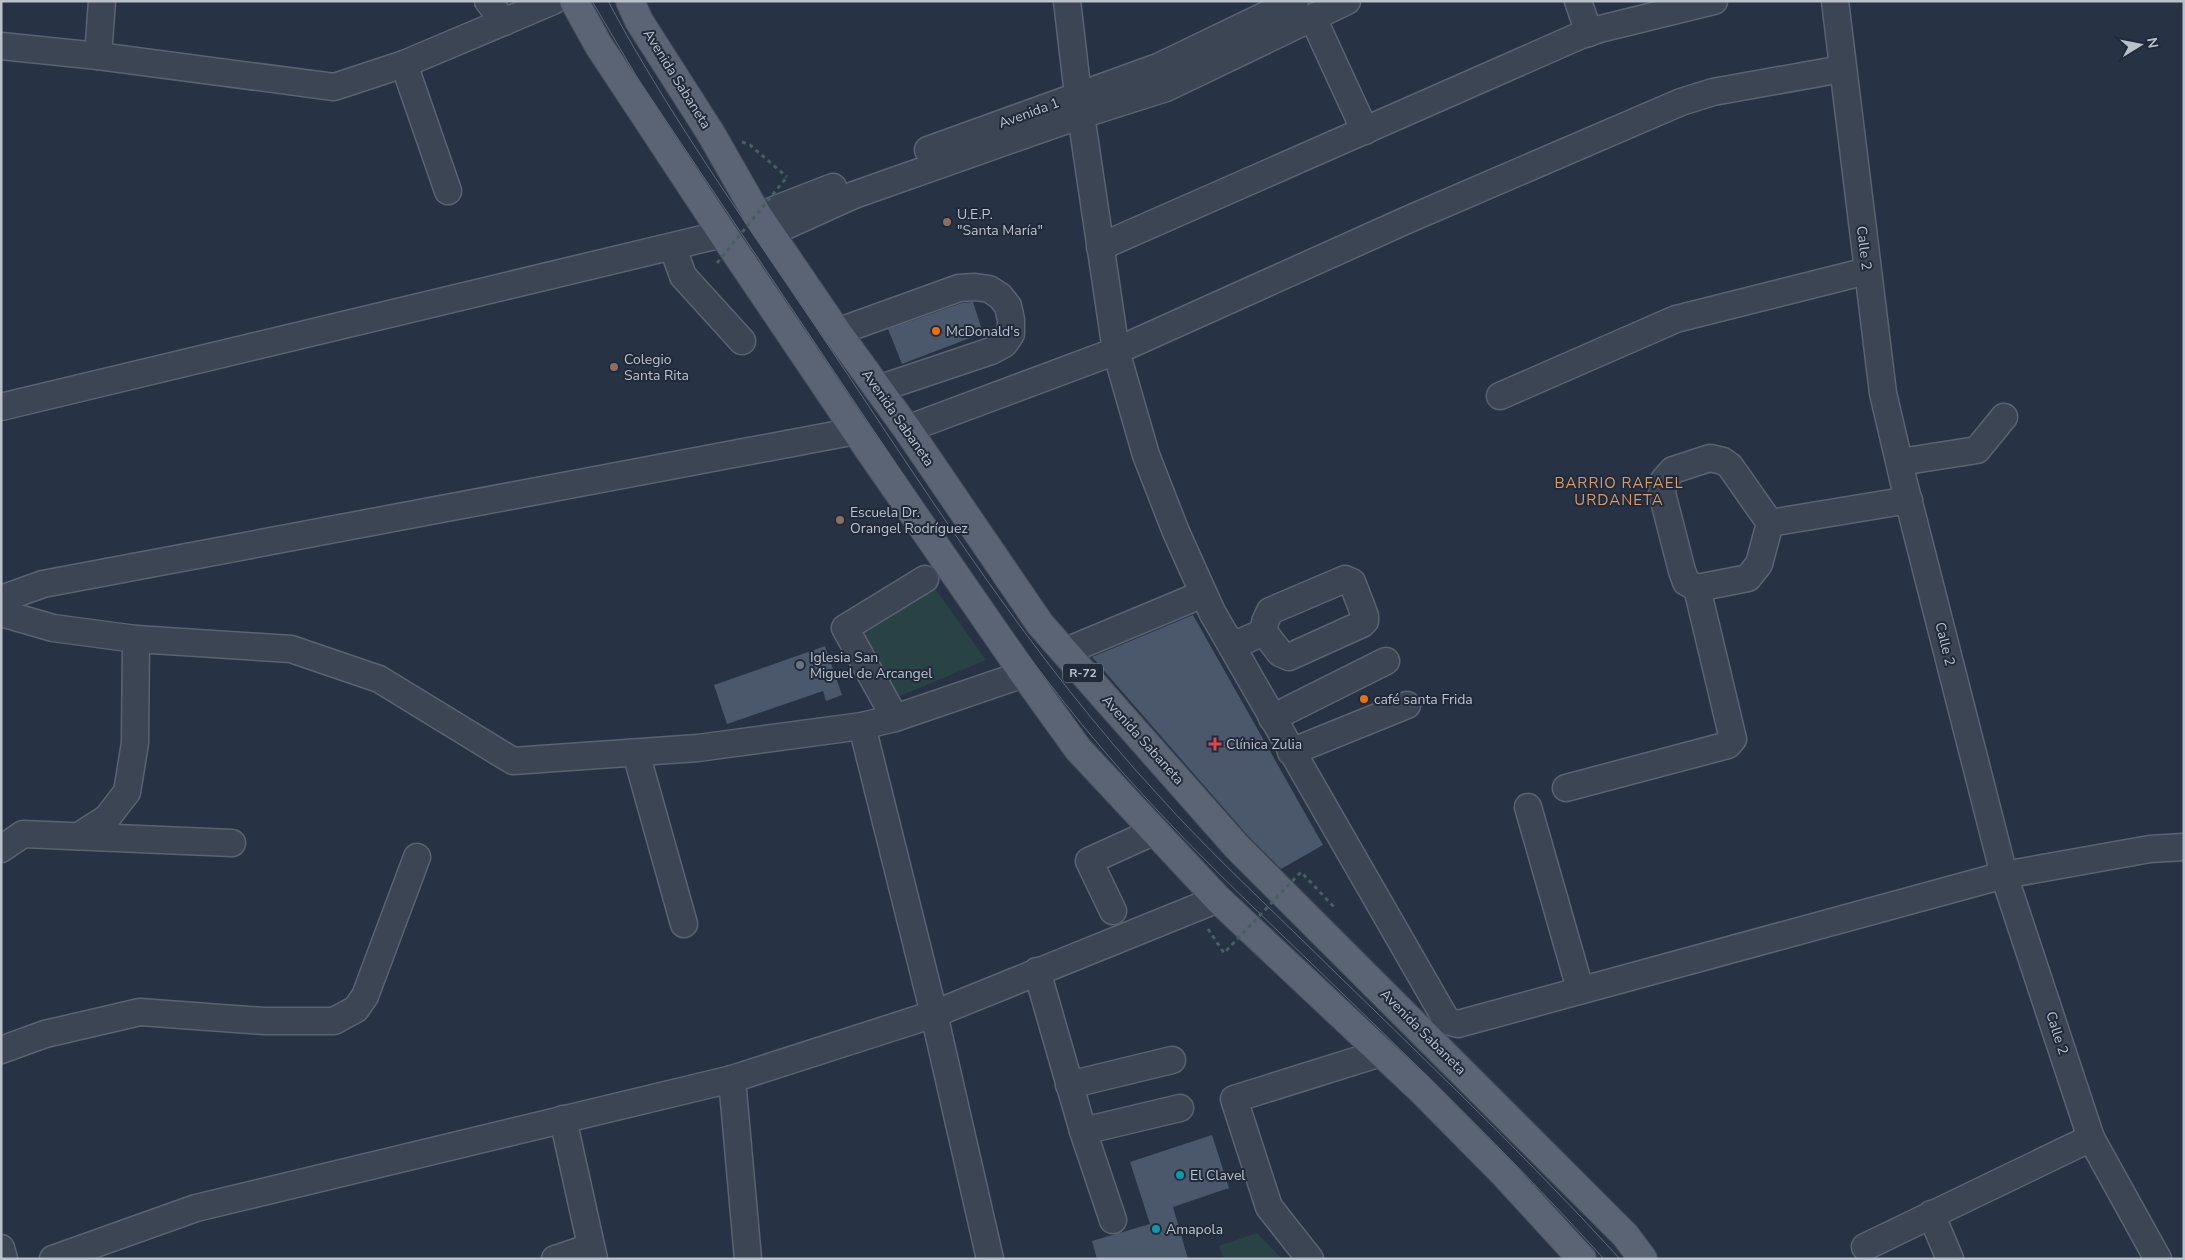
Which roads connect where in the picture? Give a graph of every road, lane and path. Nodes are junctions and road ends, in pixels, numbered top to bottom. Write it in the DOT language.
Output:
graph roads {
  1 [pos="102,1"];
  2 [pos="488,1"];
  3 [pos="553,1"];
  4 [pos="574,1"];
  5 [pos="630,1"];
  6 [pos="1067,1"];
  7 [pos="1347,1"];
  8 [pos="1578,1"];
  9 [pos="1714,1"];
  10 [pos="1835,1"];
  11 [pos="1304,10"];
  12 [pos="504,22"];
  13 [pos="1589,33"];
  14 [pos="1,46"];
  15 [pos="98,56"];
  16 [pos="404,64"];
  17 [pos="1842,68"];
  18 [pos="1080,105"];
  19 [pos="1365,130"];
  20 [pos="750,145"];
  21 [pos="448,191"];
  22 [pos="764,225"];
  23 [pos="723,234"];
  24 [pos="1100,247"];
  25 [pos="673,248"];
  26 [pos="717,263"];
  27 [pos="1867,270"];
  28 [pos="837,332"];
  29 [pos="742,341"];
  30 [pos="1116,351"];
  31 [pos="878,389"];
  32 [pos="1500,396"];
  33 [pos="1,407"];
  34 [pos="2004,417"];
  35 [pos="907,429"];
  36 [pos="856,430"];
  37 [pos="1900,462"];
  38 [pos="1909,500"];
  39 [pos="1770,523"];
  40 [pos="925,579"];
  41 [pos="1697,588"];
  42 [pos="1203,594"];
  43 [pos="1,599"];
  44 [pos="1,613"];
  45 [pos="1264,632"];
  46 [pos="136,639"];
  47 [pos="1232,646"];
  48 [pos="1064,652"];
  49 [pos="1386,661"];
  50 [pos="1024,674"];
  51 [pos="1407,705"];
  52 [pos="895,718"];
  53 [pos="1272,718"];
  54 [pos="862,726"];
  55 [pos="1291,752"];
  56 [pos="636,753"];
  57 [pos="1566,788"];
  58 [pos="1528,807"];
  59 [pos="1154,831"];
  60 [pos="79,836"];
  61 [pos="232,843"];
  62 [pos="2184,846"];
  63 [pos="1,849"];
  64 [pos="417,857"];
  65 [pos="2004,876"];
  66 [pos="1218,899"];
  67 [pos="1334,907"];
  68 [pos="1113,911"];
  69 [pos="684,924"];
  70 [pos="1208,929"];
  71 [pos="1036,971"];
  72 [pos="1580,989"];
  73 [pos="934,1014"];
  74 [pos="1,1050"];
  75 [pos="1381,1053"];
  76 [pos="1172,1060"];
  77 [pos="732,1079"];
  78 [pos="1069,1085"];
  79 [pos="1180,1108"];
  80 [pos="563,1119"];
  81 [pos="1083,1131"];
  82 [pos="2091,1138"];
  83 [pos="1931,1214"];
  84 [pos="1113,1220"];
  85 [pos="1865,1247"];
  86 [pos="1,1248"];
  87 [pos="593,1253"];
  88 [pos="4,1259"];
  89 [pos="53,1259"];
  90 [pos="555,1259"];
  91 [pos="748,1259"];
  92 [pos="990,1259"];
  93 [pos="1310,1259"];
  94 [pos="1582,1259"];
  95 [pos="1644,1259"];
  96 [pos="1950,1259"];
  97 [pos="2158,1259"];
  1 -- 15 [label="street"];
  2 -- 12 [label="street"];
  3 -- 12 [label="street"];
  4 -- 23 [label="main road"];
  5 -- 22 [label="main road, Avenida Sabaneta / R-72"];
  6 -- 18 [label="street"];
  7 -- 11 [label="street, Avenida 1"];
  8 -- 13 [label="street"];
  9 -- 13 [label="street"];
  10 -- 17 [label="street, Calle 2"];
  11 -- 18 [label="street, Avenida 1"];
  11 -- 19 [label="street"];
  12 -- 16 [label="street"];
  13 -- 19 [label="street"];
  14 -- 15 [label="street"];
  15 -- 16 [label="street"];
  16 -- 21 [label="street"];
  17 -- 27 [label="street, Calle 2"];
  17 -- 30 [label="street"];
  18 -- 22 [label="street, Avenida 1"];
  18 -- 24 [label="street"];
  19 -- 24 [label="street"];
  20 -- 26 [label="path, bridge"];
  22 -- 28 [label="main road, Avenida Sabaneta / R-72"];
  23 -- 25 [label="street"];
  23 -- 36 [label="main road"];
  24 -- 30 [label="street"];
  25 -- 29 [label="street"];
  25 -- 33 [label="street"];
  27 -- 32 [label="street"];
  27 -- 37 [label="street, Calle 2"];
  28 -- 31 [label="main road, Avenida Sabaneta / R-72"];
  28 -- 31 [label="street"];
  30 -- 35 [label="street"];
  30 -- 42 [label="street"];
  31 -- 35 [label="main road, Avenida Sabaneta / R-72"];
  34 -- 37 [label="street"];
  35 -- 48 [label="main road, Avenida Sabaneta / R-72"];
  36 -- 43 [label="street"];
  36 -- 50 [label="main road"];
  37 -- 38 [label="street, Calle 2"];
  38 -- 39 [label="street"];
  38 -- 65 [label="street, Calle 2"];
  39 -- 41 [label="street"];
  39 -- 41 [label="street"];
  40 -- 52 [label="street"];
  41 -- 57 [label="street"];
  42 -- 47 [label="street"];
  42 -- 48 [label="street"];
  44 -- 46 [label="street"];
  45 -- 47 [label="street"];
  46 -- 56 [label="street"];
  46 -- 60 [label="street"];
  47 -- 53 [label="street"];
  48 -- 95 [label="main road, Avenida Sabaneta / R-72"];
  49 -- 53 [label="street"];
  50 -- 52 [label="street"];
  50 -- 59 [label="main road"];
  51 -- 55 [label="street"];
  52 -- 54 [label="street"];
  53 -- 55 [label="street"];
  54 -- 56 [label="street"];
  54 -- 73 [label="street"];
  55 -- 72 [label="street"];
  56 -- 69 [label="street"];
  58 -- 72 [label="street"];
  59 -- 66 [label="main road"];
  59 -- 68 [label="street"];
  60 -- 61 [label="street"];
  60 -- 63 [label="street"];
  62 -- 65 [label="street"];
  64 -- 74 [label="street"];
  65 -- 72 [label="street"];
  65 -- 82 [label="street, Calle 2"];
  66 -- 71 [label="street"];
  66 -- 75 [label="main road"];
  67 -- 70 [label="path, bridge"];
  71 -- 73 [label="street"];
  71 -- 78 [label="street"];
  73 -- 77 [label="street"];
  73 -- 92 [label="street"];
  75 -- 93 [label="street"];
  75 -- 94 [label="main road"];
  76 -- 78 [label="street"];
  77 -- 80 [label="street"];
  77 -- 91 [label="street"];
  78 -- 81 [label="street"];
  79 -- 81 [label="street"];
  80 -- 87 [label="street"];
  80 -- 89 [label="street"];
  81 -- 84 [label="street"];
  82 -- 83 [label="street"];
  82 -- 97 [label="street, Calle 2"];
  83 -- 85 [label="street"];
  83 -- 96 [label="street"];
  86 -- 88 [label="street"];
  87 -- 90 [label="street"];
}
